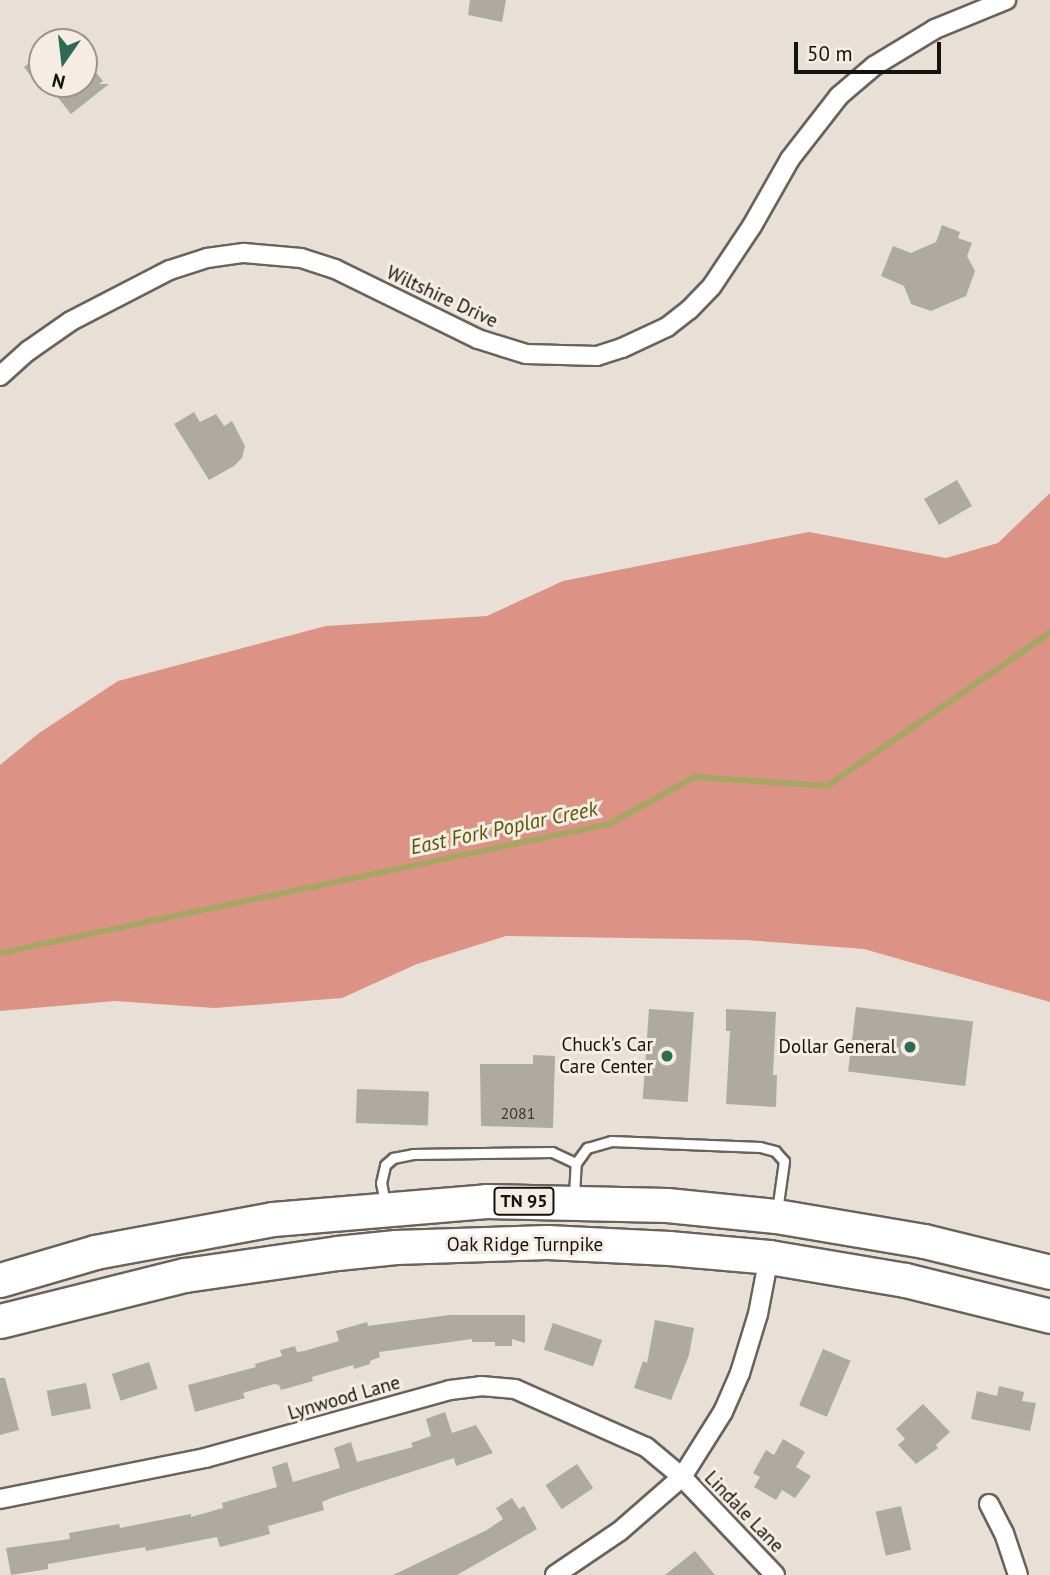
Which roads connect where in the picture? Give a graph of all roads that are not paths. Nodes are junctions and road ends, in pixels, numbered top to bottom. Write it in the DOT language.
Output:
graph roads {
  1 [pos="1006,0"];
  2 [pos="0,376"];
  3 [pos="576,1163"];
  4 [pos="574,1201"];
  5 [pos="385,1207"];
  6 [pos="776,1216"];
  7 [pos="769,1257"];
  8 [pos="1050,1272"];
  9 [pos="0,1280"];
  10 [pos="1050,1316"];
  11 [pos="0,1321"];
  12 [pos="682,1477"];
  13 [pos="0,1499"];
  14 [pos="989,1504"];
  15 [pos="555,1575"];
  16 [pos="775,1575"];
  17 [pos="1018,1575"];
  1 -- 2 [label="street, Wiltshire Drive"];
  3 -- 4 [label="lane"];
  3 -- 5 [label="lane"];
  3 -- 6 [label="lane"];
  4 -- 5 [label="highway, TN 95"];
  4 -- 6 [label="highway, TN 95"];
  5 -- 9 [label="highway, TN 95"];
  6 -- 7 [label="highway"];
  6 -- 8 [label="highway, TN 95"];
  7 -- 10 [label="highway, Oak Ridge Turnpike / TN 95"];
  7 -- 11 [label="highway, Oak Ridge Turnpike / TN 95"];
  7 -- 12 [label="street"];
  12 -- 13 [label="street, Lynwood Lane"];
  12 -- 15 [label="street"];
  12 -- 16 [label="street, Lindale Lane"];
  14 -- 17 [label="street"];
}
